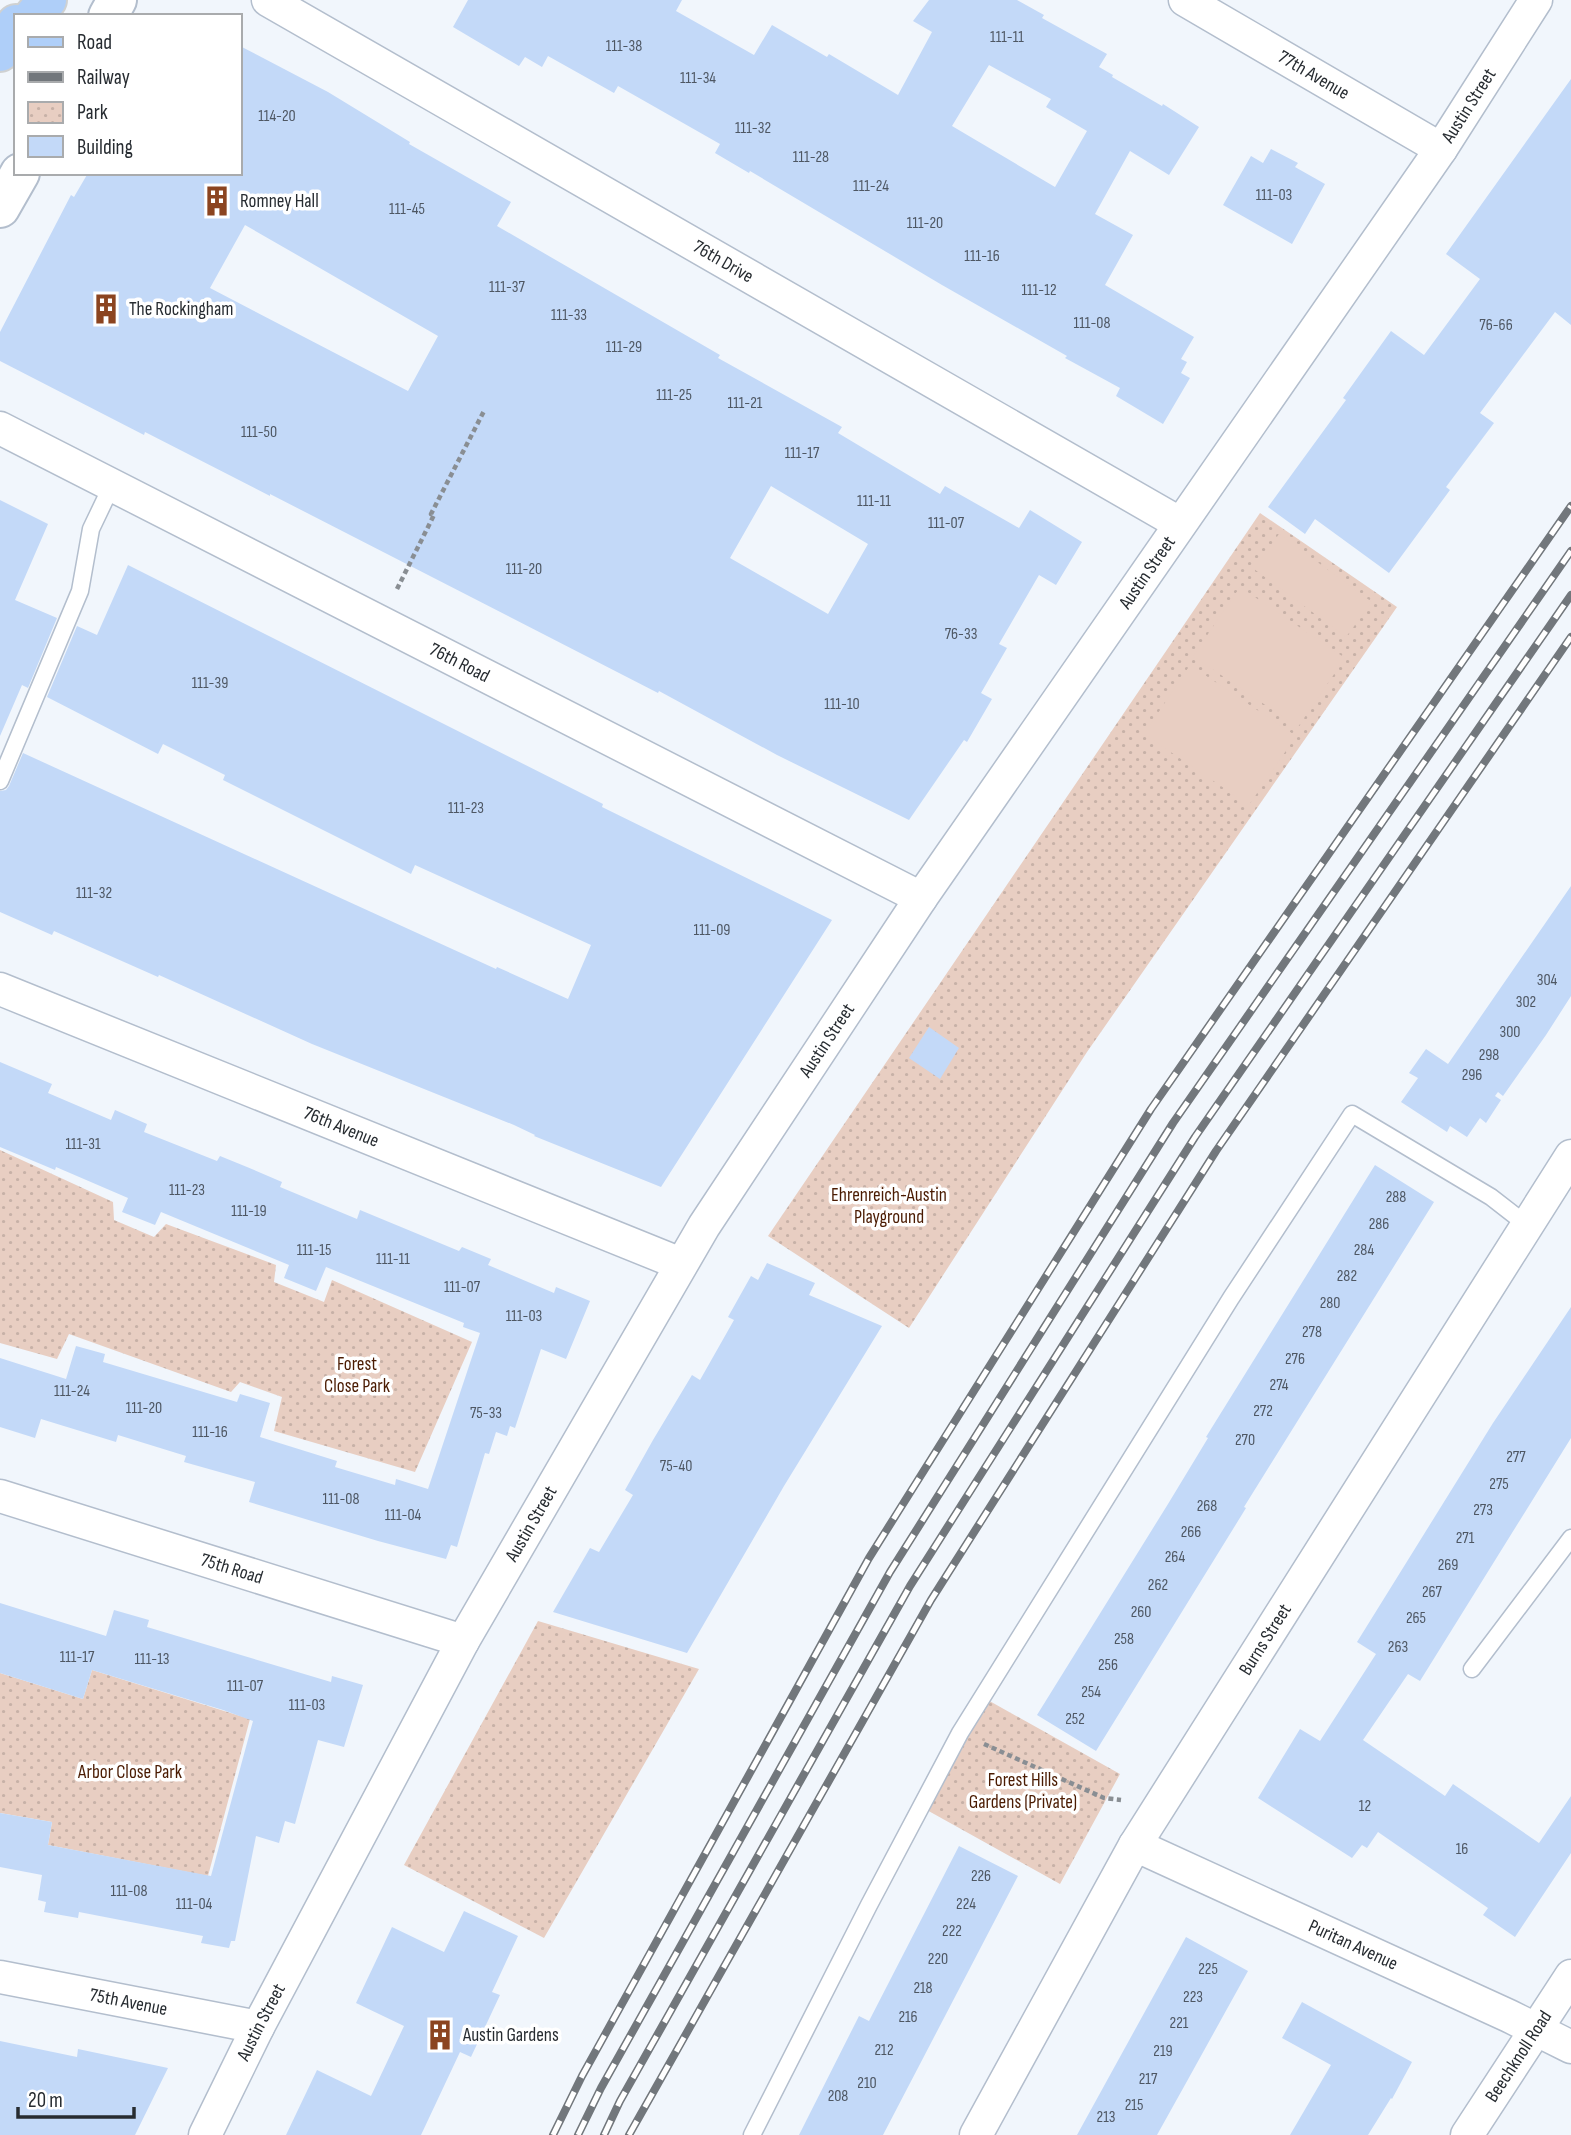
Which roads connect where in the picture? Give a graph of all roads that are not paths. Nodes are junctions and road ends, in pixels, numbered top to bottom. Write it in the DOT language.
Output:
graph roads {
  1 [pos="47,0"];
  2 [pos="268,0"];
  3 [pos="1185,0"];
  4 [pos="1536,0"];
  5 [pos="36,14"];
  6 [pos="14,28"];
  7 [pos="14,39"];
  8 [pos="0,54"];
  9 [pos="1441,149"];
  10 [pos="19,175"];
  11 [pos="0,208"];
  12 [pos="0,428"];
  13 [pos="113,485"];
  14 [pos="1179,523"];
  15 [pos="0,781"];
  16 [pos="921,898"];
  17 [pos="0,989"];
  18 [pos="1571,1156"];
  19 [pos="1527,1225"];
  20 [pos="681,1264"];
  21 [pos="0,1496"];
  22 [pos="1571,1538"];
  23 [pos="463,1641"];
  24 [pos="1472,1670"];
  25 [pos="1135,1845"];
  26 [pos="1571,1976"];
  27 [pos="0,1977"];
  28 [pos="258,2027"];
  29 [pos="1536,2029"];
  30 [pos="1571,2047"];
  31 [pos="205,2135"];
  32 [pos="752,2135"];
  33 [pos="976,2135"];
  34 [pos="1467,2135"];
  1 -- 5 [label="main road"];
  2 -- 14 [label="street, 76th Drive"];
  3 -- 9 [label="street, 77th Avenue"];
  4 -- 9 [label="street, Austin Street"];
  6 -- 8 [label="main road"];
  7 -- 8 [label="main road"];
  9 -- 14 [label="street, Austin Street"];
  10 -- 11 [label="street"];
  12 -- 13 [label="street, 76th Road"];
  13 -- 15 [label="lane"];
  13 -- 16 [label="street, 76th Road"];
  14 -- 16 [label="street, Austin Street"];
  16 -- 20 [label="street, Austin Street"];
  17 -- 20 [label="street, 76th Avenue"];
  18 -- 19 [label="street, Burns Street"];
  19 -- 25 [label="street, Burns Street"];
  19 -- 32 [label="lane"];
  20 -- 23 [label="street, Austin Street"];
  21 -- 23 [label="street, 75th Road"];
  22 -- 24 [label="lane"];
  23 -- 28 [label="street, Austin Street"];
  25 -- 29 [label="street, Puritan Avenue"];
  25 -- 33 [label="street, Burns Street"];
  26 -- 29 [label="street, Beechknoll Road"];
  27 -- 28 [label="street, 75th Avenue"];
  28 -- 31 [label="street, Austin Street"];
  29 -- 30 [label="street, Puritan Avenue"];
  29 -- 34 [label="street, Beechknoll Road"];
}
